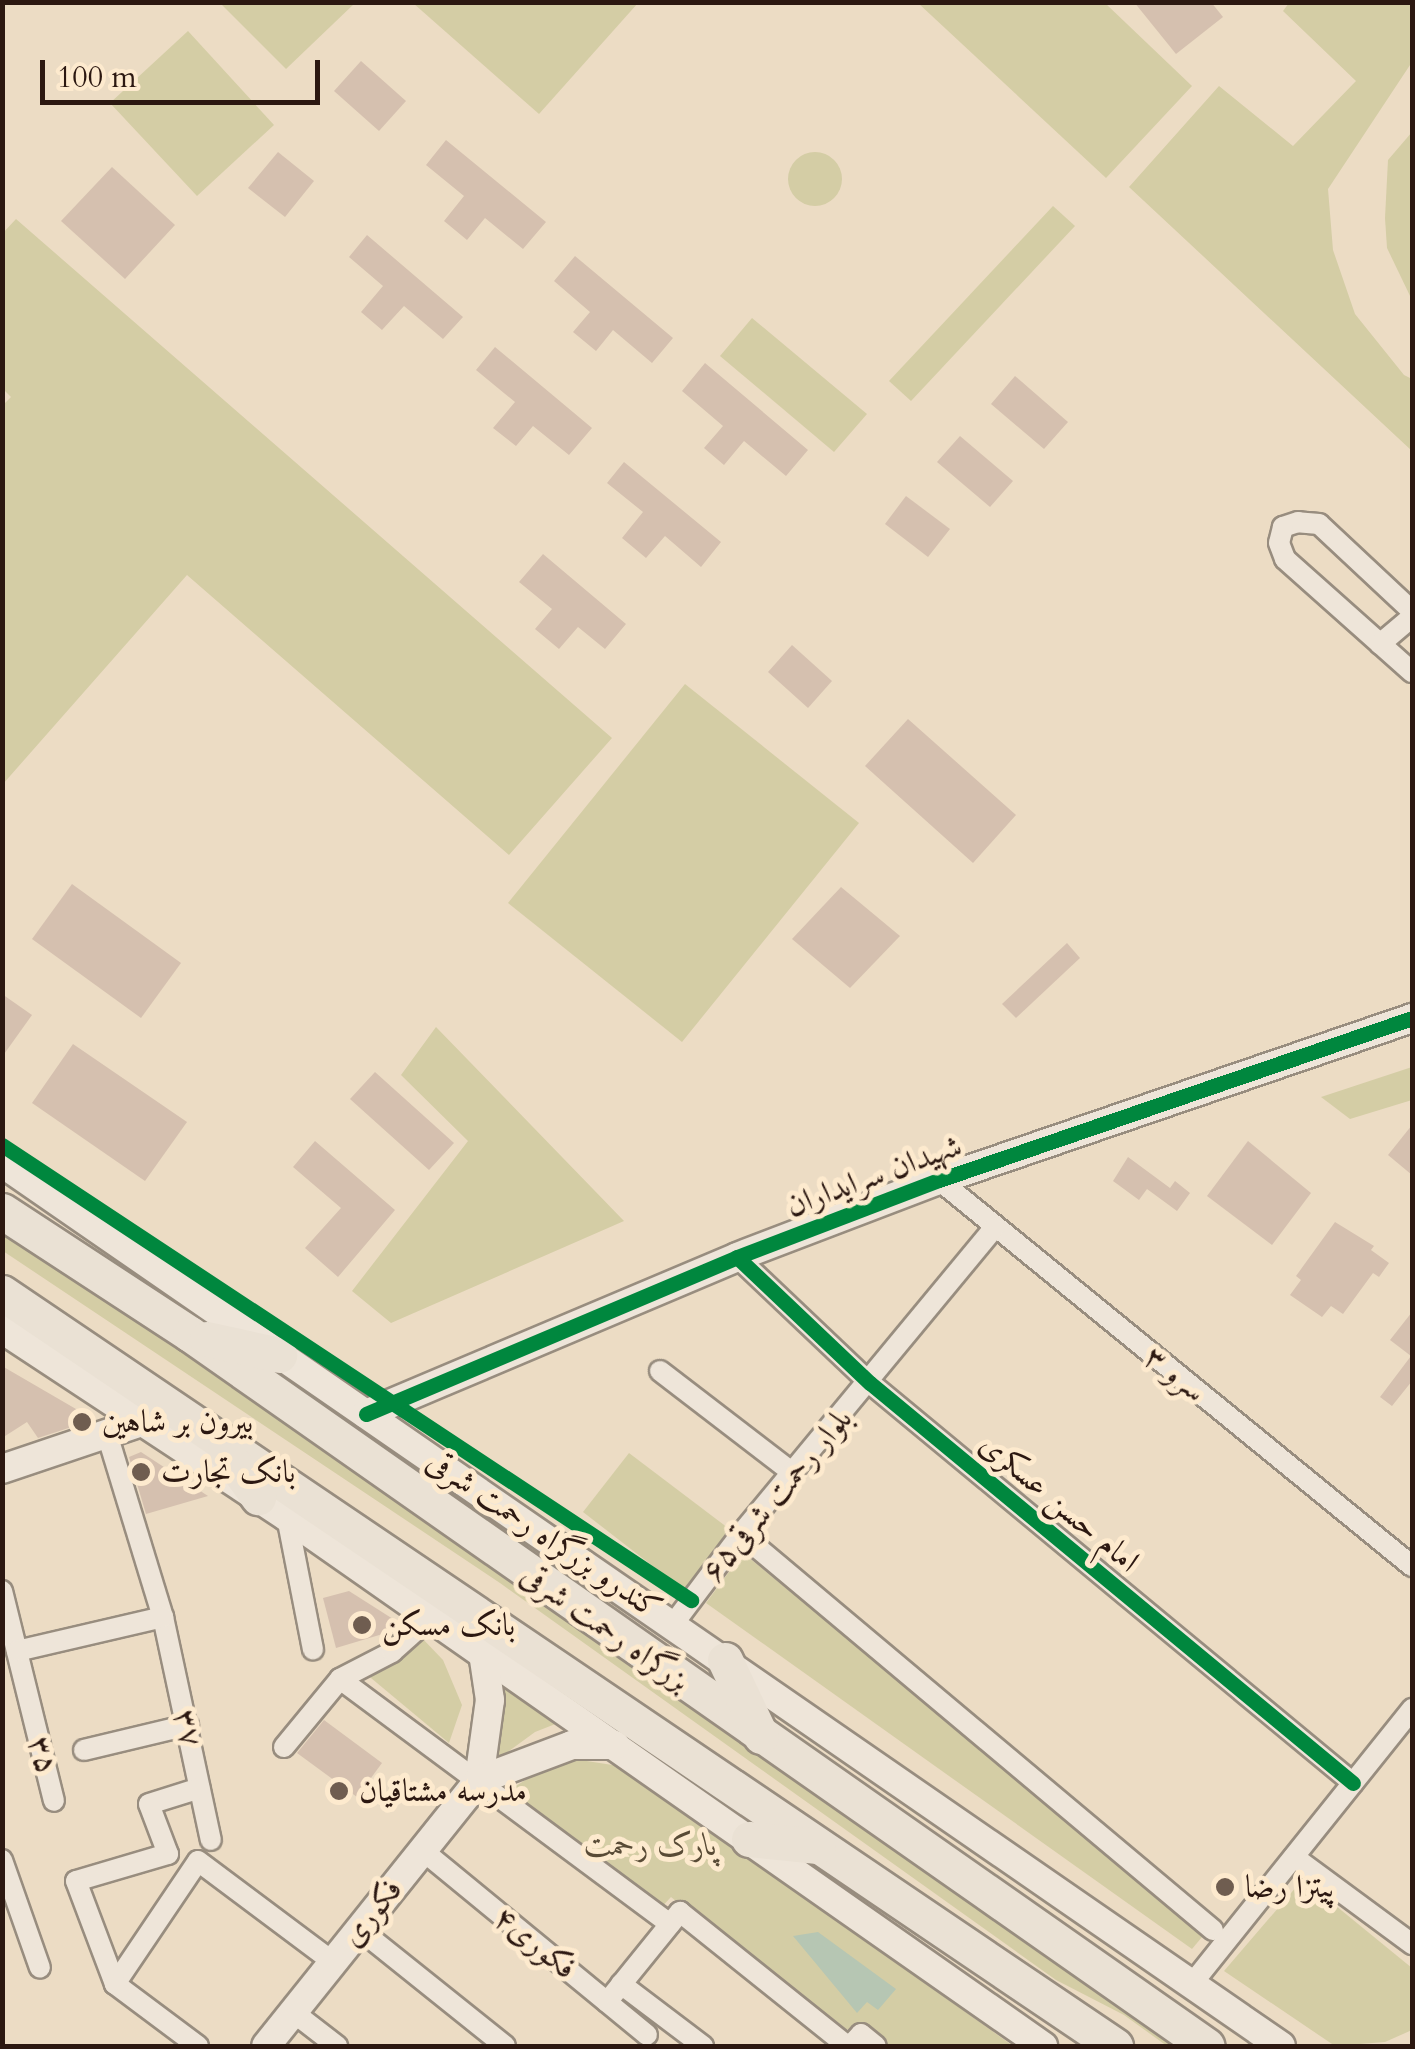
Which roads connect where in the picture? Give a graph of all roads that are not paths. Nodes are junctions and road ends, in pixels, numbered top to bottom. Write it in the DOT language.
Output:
graph roads {
  1 [pos="1412,614"];
  2 [pos="1380,644"];
  3 [pos="1412,672"];
  4 [pos="1412,1018"];
  5 [pos="2,1163"];
  6 [pos="939,1180"];
  7 [pos="2,1211"];
  8 [pos="994,1228"];
  9 [pos="737,1257"];
  10 [pos="2,1293"];
  11 [pos="2,1329"];
  12 [pos="190,1334"];
  13 [pos="279,1356"];
  14 [pos="660,1371"];
  15 [pos="870,1383"];
  16 [pos="366,1414"];
  17 [pos="142,1422"];
  18 [pos="108,1434"];
  19 [pos="213,1434"];
  20 [pos="2,1469"];
  21 [pos="793,1473"];
  22 [pos="272,1507"];
  23 [pos="741,1534"];
  24 [pos="1412,1566"];
  25 [pos="2,1591"];
  26 [pos="163,1616"];
  27 [pos="431,1617"];
  28 [pos="674,1623"];
  29 [pos="313,1649"];
  30 [pos="17,1651"];
  31 [pos="482,1653"];
  32 [pos="725,1660"];
  33 [pos="340,1679"];
  34 [pos="1412,1708"];
  35 [pos="188,1725"];
  36 [pos="761,1737"];
  37 [pos="615,1745"];
  38 [pos="284,1747"];
  39 [pos="84,1750"];
  40 [pos="479,1780"];
  41 [pos="1353,1783"];
  42 [pos="200,1788"];
  43 [pos="54,1801"];
  44 [pos="749,1839"];
  45 [pos="212,1840"];
  46 [pos="822,1846"];
  47 [pos="422,1850"];
  48 [pos="1294,1856"];
  49 [pos="2,1860"];
  50 [pos="670,1924"];
  51 [pos="359,1929"];
  52 [pos="1213,1930"];
  53 [pos="1412,1944"];
  54 [pos="333,1962"];
  55 [pos="40,1968"];
  56 [pos="115,1984"];
  57 [pos="621,1984"];
  58 [pos="1191,1985"];
  59 [pos="607,2002"];
  60 [pos="293,2012"];
  61 [pos="664,2016"];
  62 [pos="643,2041"];
  63 [pos="858,2043"];
  64 [pos="198,2046"];
  65 [pos="266,2046"];
  66 [pos="337,2046"];
  67 [pos="505,2046"];
  68 [pos="703,2046"];
  69 [pos="1043,2046"];
  70 [pos="1115,2046"];
  71 [pos="1207,2046"];
  72 [pos="1280,2046"];
  1 -- 2 [label="street"];
  1 -- 2 [label="street"];
  2 -- 3 [label="street"];
  4 -- 6 [label="main road, شهیدان سرایداران"];
  5 -- 13 [label="main road, کندرو بزرگراه رحمت شرقی"];
  6 -- 8 [label="street, سرو ۳"];
  6 -- 9 [label="main road, شهیدان سرایداران"];
  7 -- 12 [label="highway, بزرگراه رحمت شرقی"];
  8 -- 15 [label="street, بلوار رحمت شرقی۶۵"];
  8 -- 24 [label="street, سرو ۳"];
  9 -- 15 [label="street, امام حسن عسکری"];
  9 -- 16 [label="main road, شهیدان سرایداران"];
  10 -- 19 [label="highway, بزرگراه رحمت شرقی"];
  11 -- 17 [label="main road"];
  12 -- 13 [label="highway"];
  12 -- 36 [label="highway, بزرگراه رحمت شرقی"];
  13 -- 16 [label="main road, کندرو بزرگراه رحمت شرقی"];
  14 -- 21 [label="street"];
  15 -- 21 [label="street, بلوار رحمت شرقی۶۵"];
  15 -- 41 [label="street, امام حسن عسکری"];
  16 -- 28 [label="main road, کندرو بزرگراه رحمت شرقی"];
  17 -- 18 [label="main road"];
  17 -- 22 [label="main road"];
  18 -- 20 [label="main road"];
  18 -- 26 [label="street, ۳۷"];
  19 -- 22 [label="highway"];
  19 -- 46 [label="highway, بزرگراه رحمت شرقی"];
  21 -- 23 [label="street, بلوار رحمت شرقی۶۵"];
  22 -- 27 [label="main road"];
  22 -- 29 [label="street"];
  23 -- 28 [label="street, بلوار رحمت شرقی۶۵"];
  23 -- 52 [label="street"];
  25 -- 30 [label="street, ۳۵"];
  26 -- 30 [label="street"];
  26 -- 35 [label="street, ۳۷"];
  27 -- 31 [label="main road"];
  27 -- 33 [label="street"];
  28 -- 32 [label="main road, کندرو بزرگراه رحمت شرقی"];
  30 -- 43 [label="street, ۳۵"];
  31 -- 37 [label="main road"];
  31 -- 40 [label="main road"];
  32 -- 36 [label="highway"];
  32 -- 58 [label="main road, کندرو بزرگراه رحمت شرقی"];
  33 -- 38 [label="street"];
  33 -- 40 [label="street"];
  34 -- 41 [label="street"];
  35 -- 39 [label="street"];
  35 -- 42 [label="street, ۳۷"];
  36 -- 71 [label="highway, بزرگراه رحمت شرقی"];
  37 -- 40 [label="main road"];
  37 -- 44 [label="main road"];
  40 -- 47 [label="main road, فکوری"];
  40 -- 50 [label="street"];
  41 -- 48 [label="street"];
  42 -- 45 [label="street, ۳۷"];
  42 -- 56 [label="street"];
  44 -- 46 [label="highway"];
  44 -- 69 [label="main road"];
  46 -- 70 [label="highway, بزرگراه رحمت شرقی"];
  47 -- 51 [label="main road, فکوری"];
  47 -- 59 [label="street, فکوری۴"];
  48 -- 53 [label="street"];
  48 -- 58 [label="street"];
  49 -- 55 [label="street"];
  50 -- 57 [label="street"];
  50 -- 63 [label="street"];
  51 -- 54 [label="main road, فکوری"];
  51 -- 67 [label="street"];
  54 -- 56 [label="street"];
  54 -- 60 [label="main road, فکوری"];
  56 -- 64 [label="street"];
  57 -- 59 [label="street"];
  57 -- 61 [label="street"];
  58 -- 72 [label="main road, کندرو بزرگراه رحمت شرقی"];
  59 -- 62 [label="street, فکوری۴"];
  60 -- 65 [label="main road, فکوری"];
  60 -- 66 [label="street"];
  61 -- 62 [label="street"];
  61 -- 68 [label="street"];
}
